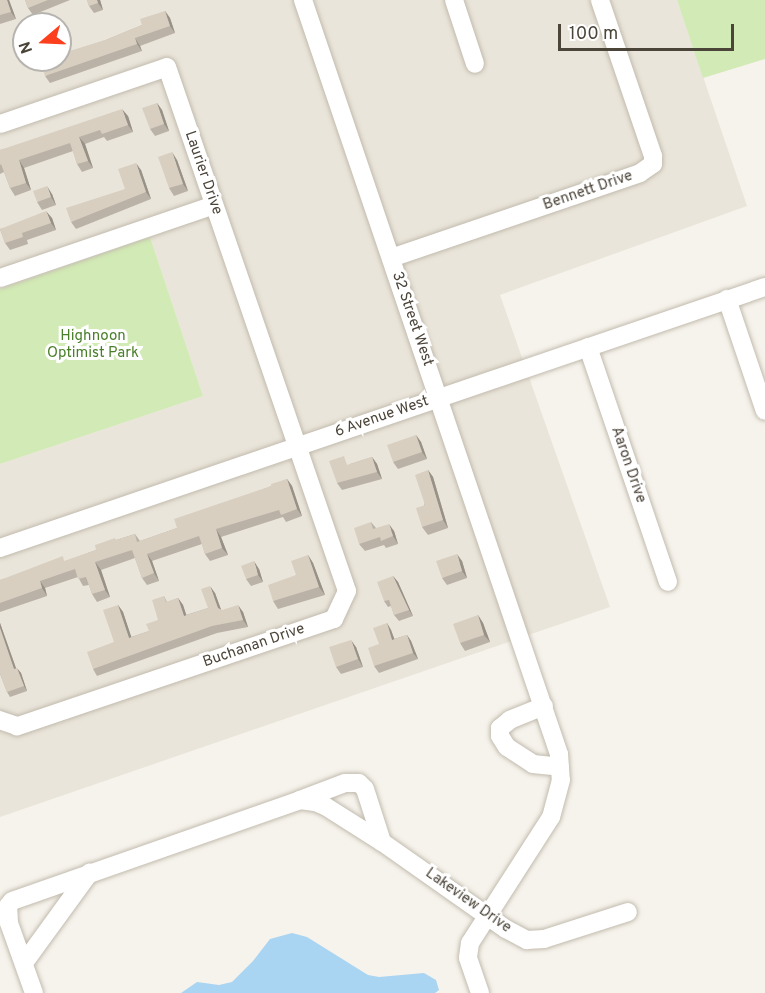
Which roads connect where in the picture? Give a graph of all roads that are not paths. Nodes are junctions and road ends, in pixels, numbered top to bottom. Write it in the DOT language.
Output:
graph roads {
  1 [pos="303,0"];
  2 [pos="454,0"];
  3 [pos="600,0"];
  4 [pos="475,64"];
  5 [pos="0,124"];
  6 [pos="214,205"];
  7 [pos="391,258"];
  8 [pos="0,278"];
  9 [pos="765,287"];
  10 [pos="727,299"];
  11 [pos="588,347"];
  12 [pos="439,397"];
  13 [pos="765,411"];
  14 [pos="296,446"];
  15 [pos="0,548"];
  16 [pos="668,582"];
  17 [pos="544,706"];
  18 [pos="0,720"];
  19 [pos="560,767"];
  20 [pos="300,800"];
  21 [pos="382,842"];
  22 [pos="90,872"];
  23 [pos="628,912"];
  24 [pos="487,915"];
  25 [pos="24,963"];
  26 [pos="34,993"];
  27 [pos="480,993"];
  1 -- 7 [label="street, 32 Street West"];
  2 -- 4 [label="street"];
  3 -- 7 [label="street, Bennett Drive"];
  5 -- 6 [label="street, Laurier Drive"];
  6 -- 8 [label="street"];
  6 -- 14 [label="street, Laurier Drive"];
  7 -- 12 [label="street, 32 Street West"];
  9 -- 10 [label="street, 6 Avenue West"];
  10 -- 11 [label="street, 6 Avenue West"];
  10 -- 13 [label="street"];
  11 -- 12 [label="street, 6 Avenue West"];
  11 -- 16 [label="street, Aaron Drive"];
  12 -- 14 [label="street, 6 Avenue West"];
  12 -- 17 [label="street, 32 Street West"];
  14 -- 15 [label="street, 6 Avenue West"];
  14 -- 18 [label="street, Buchanan Drive"];
  17 -- 19 [label="street, 32 Street West"];
  17 -- 19 [label="street"];
  19 -- 24 [label="street, 32 Street West"];
  20 -- 21 [label="street, Lakeview Drive"];
  20 -- 21 [label="street"];
  20 -- 22 [label="street"];
  21 -- 24 [label="street, Lakeview Drive"];
  22 -- 25 [label="street"];
  22 -- 25 [label="street"];
  23 -- 24 [label="street, Lakeview Drive"];
  24 -- 27 [label="street, 32 Street West"];
  25 -- 26 [label="street"];
}
